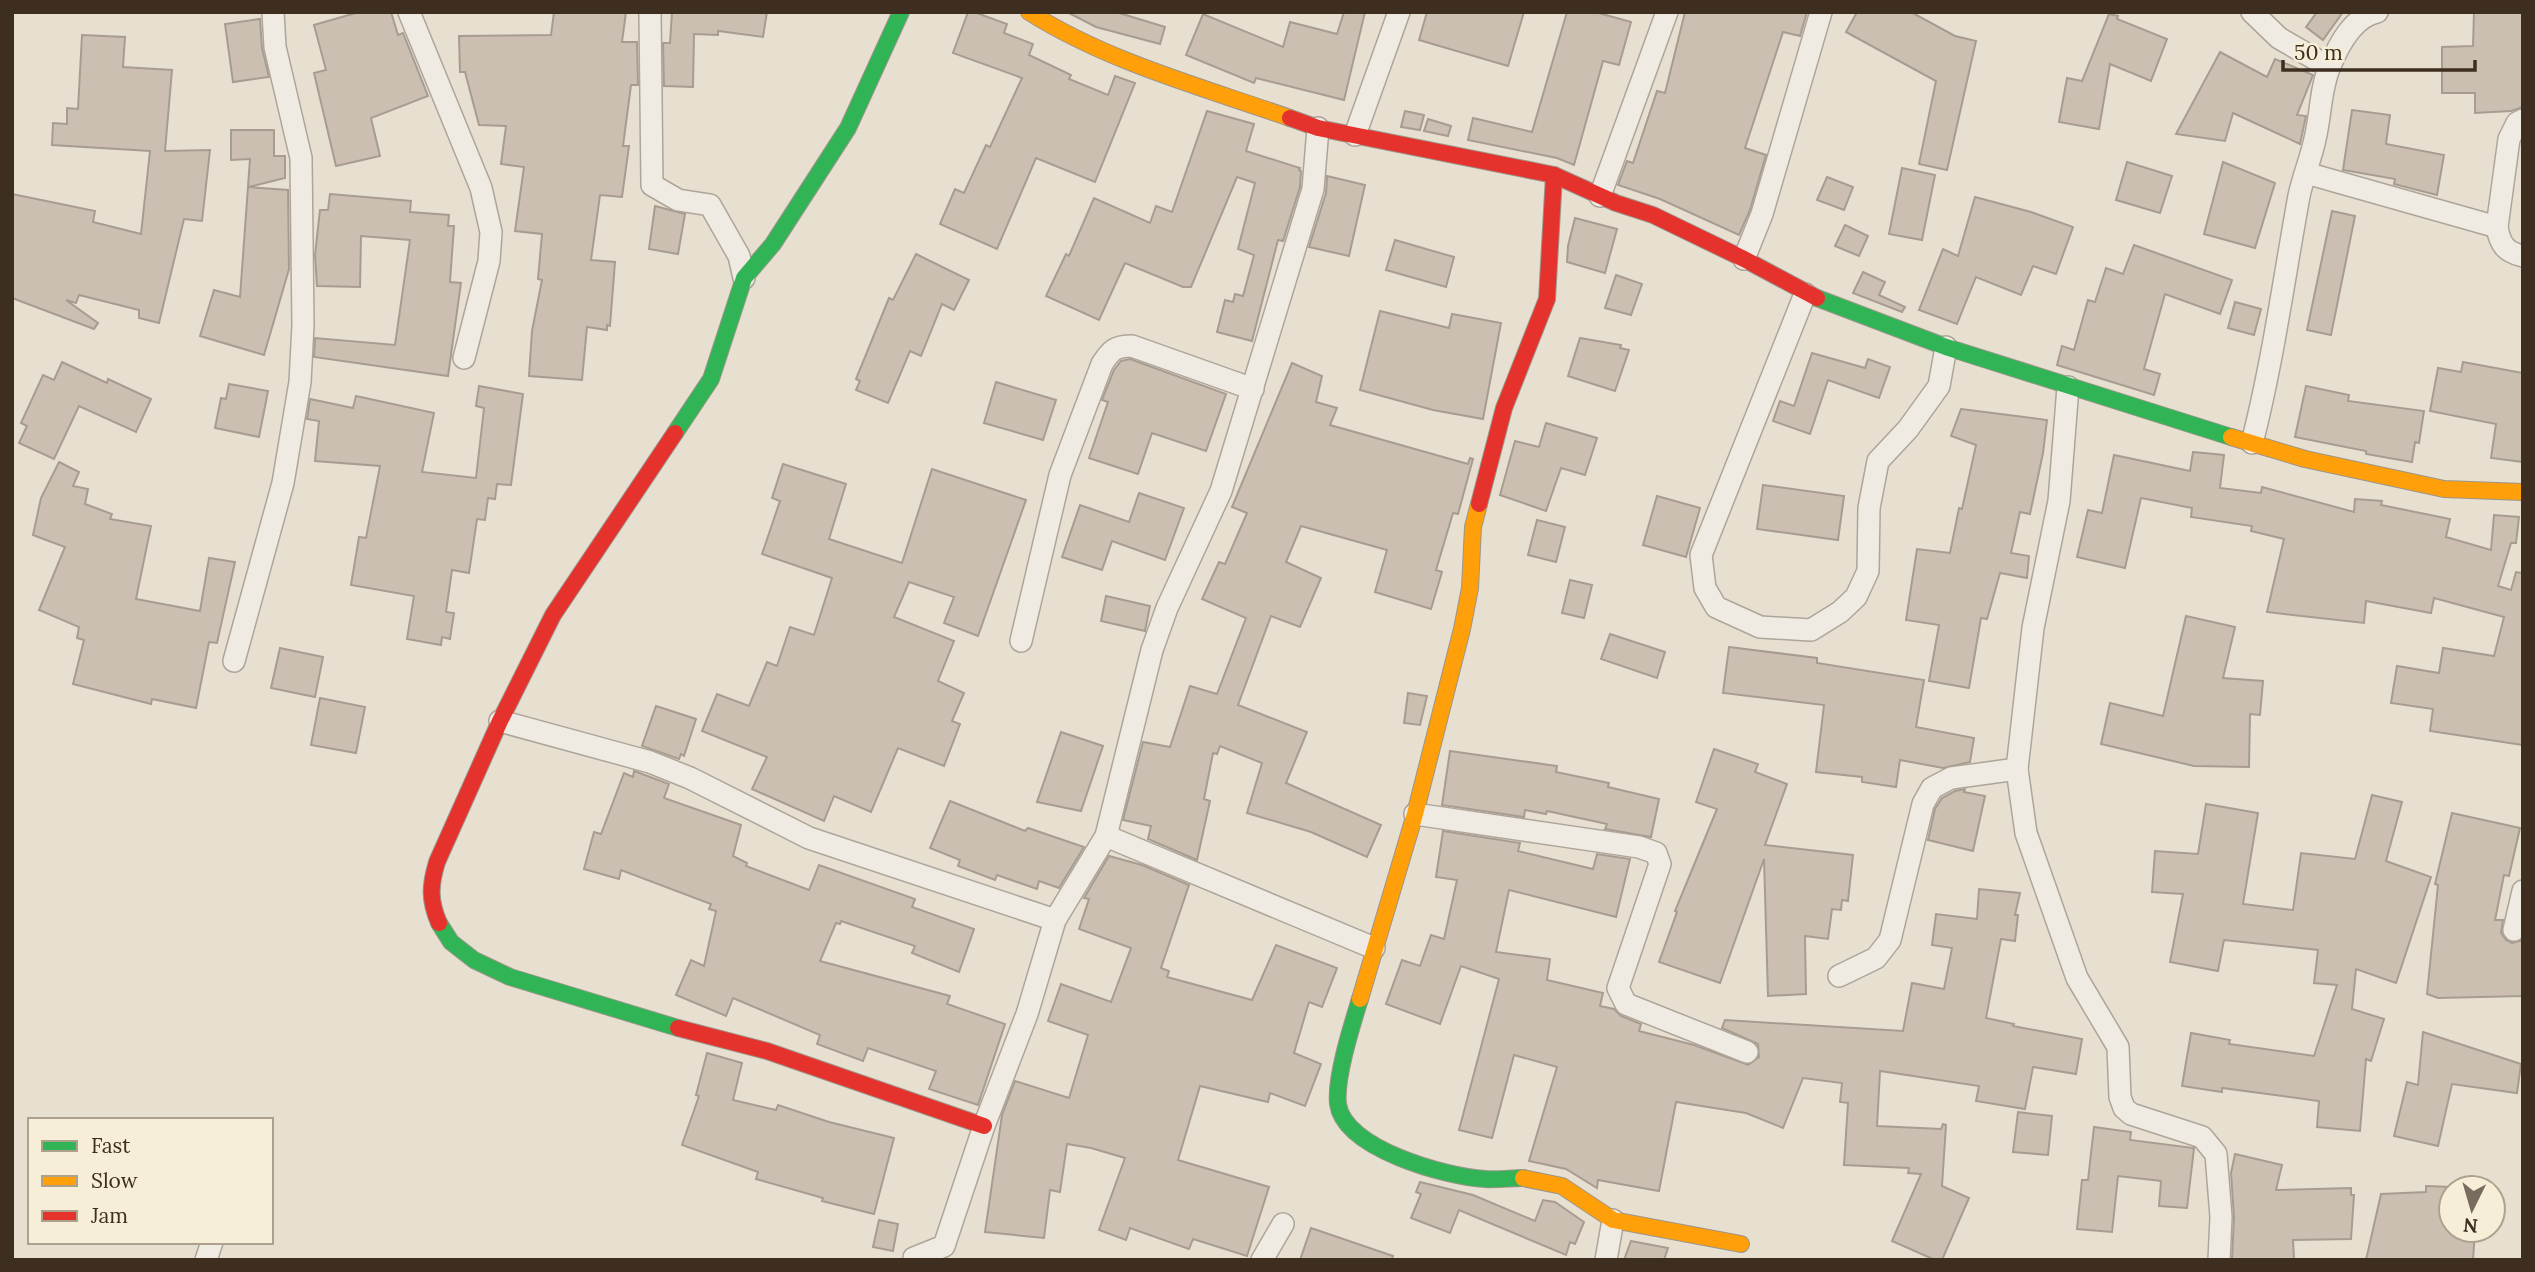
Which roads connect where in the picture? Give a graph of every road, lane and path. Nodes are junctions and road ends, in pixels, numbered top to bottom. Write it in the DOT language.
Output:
graph roads {
  1 [pos="273,12"];
  2 [pos="409,12"];
  3 [pos="650,12"];
  4 [pos="901,12"];
  5 [pos="1029,12"];
  6 [pos="1399,12"];
  7 [pos="1667,12"];
  8 [pos="1821,12"];
  9 [pos="2252,12"];
  10 [pos="2377,12"];
  11 [pos="1053,20"];
  12 [pos="2329,67"];
  13 [pos="2523,120"];
  14 [pos="1318,128"];
  15 [pos="1355,135"];
  16 [pos="2306,173"];
  17 [pos="1554,175"];
  18 [pos="1600,196"];
  19 [pos="2497,227"];
  20 [pos="2523,256"];
  21 [pos="1744,259"];
  22 [pos="744,278"];
  23 [pos="1805,295"];
  24 [pos="1945,347"];
  25 [pos="464,359"];
  26 [pos="2068,387"];
  27 [pos="1253,389"];
  28 [pos="2252,443"];
  29 [pos="2523,492"];
  30 [pos="1021,641"];
  31 [pos="234,661"];
  32 [pos="500,721"];
  33 [pos="2017,769"];
  34 [pos="1415,814"];
  35 [pos="1106,836"];
  36 [pos="2523,891"];
  37 [pos="1055,920"];
  38 [pos="2514,930"];
  39 [pos="1374,948"];
  40 [pos="1839,976"];
  41 [pos="1747,1052"];
  42 [pos="984,1126"];
  43 [pos="1613,1220"];
  44 [pos="1283,1224"];
  45 [pos="1741,1244"];
  46 [pos="914,1260"];
  47 [pos="1262,1260"];
  48 [pos="1606,1260"];
  49 [pos="2219,1260"];
  1 -- 31 [label="street"];
  2 -- 25 [label="street"];
  3 -- 22 [label="street"];
  4 -- 22 [label="street"];
  5 -- 11 [label="street"];
  6 -- 15 [label="street"];
  7 -- 18 [label="street"];
  8 -- 21 [label="street"];
  9 -- 12 [label="street"];
  10 -- 12 [label="street"];
  11 -- 14 [label="street"];
  12 -- 16 [label="street"];
  13 -- 19 [label="street"];
  14 -- 15 [label="street"];
  14 -- 27 [label="street"];
  15 -- 17 [label="street"];
  16 -- 19 [label="street"];
  16 -- 28 [label="street"];
  17 -- 18 [label="street"];
  17 -- 34 [label="street"];
  18 -- 21 [label="street"];
  19 -- 20 [label="street"];
  21 -- 23 [label="street"];
  22 -- 32 [label="street"];
  23 -- 24 [label="street"];
  23 -- 24 [label="street"];
  24 -- 26 [label="street"];
  26 -- 28 [label="street"];
  26 -- 33 [label="street"];
  27 -- 30 [label="street"];
  27 -- 35 [label="street"];
  28 -- 29 [label="street"];
  32 -- 37 [label="street"];
  32 -- 42 [label="street"];
  33 -- 40 [label="street"];
  33 -- 49 [label="street"];
  34 -- 39 [label="street"];
  34 -- 41 [label="street"];
  35 -- 37 [label="street"];
  35 -- 39 [label="street"];
  36 -- 38 [label="street"];
  37 -- 42 [label="street"];
  39 -- 43 [label="street"];
  42 -- 46 [label="street"];
  43 -- 45 [label="street"];
  43 -- 48 [label="street"];
  44 -- 47 [label="street"];
}
